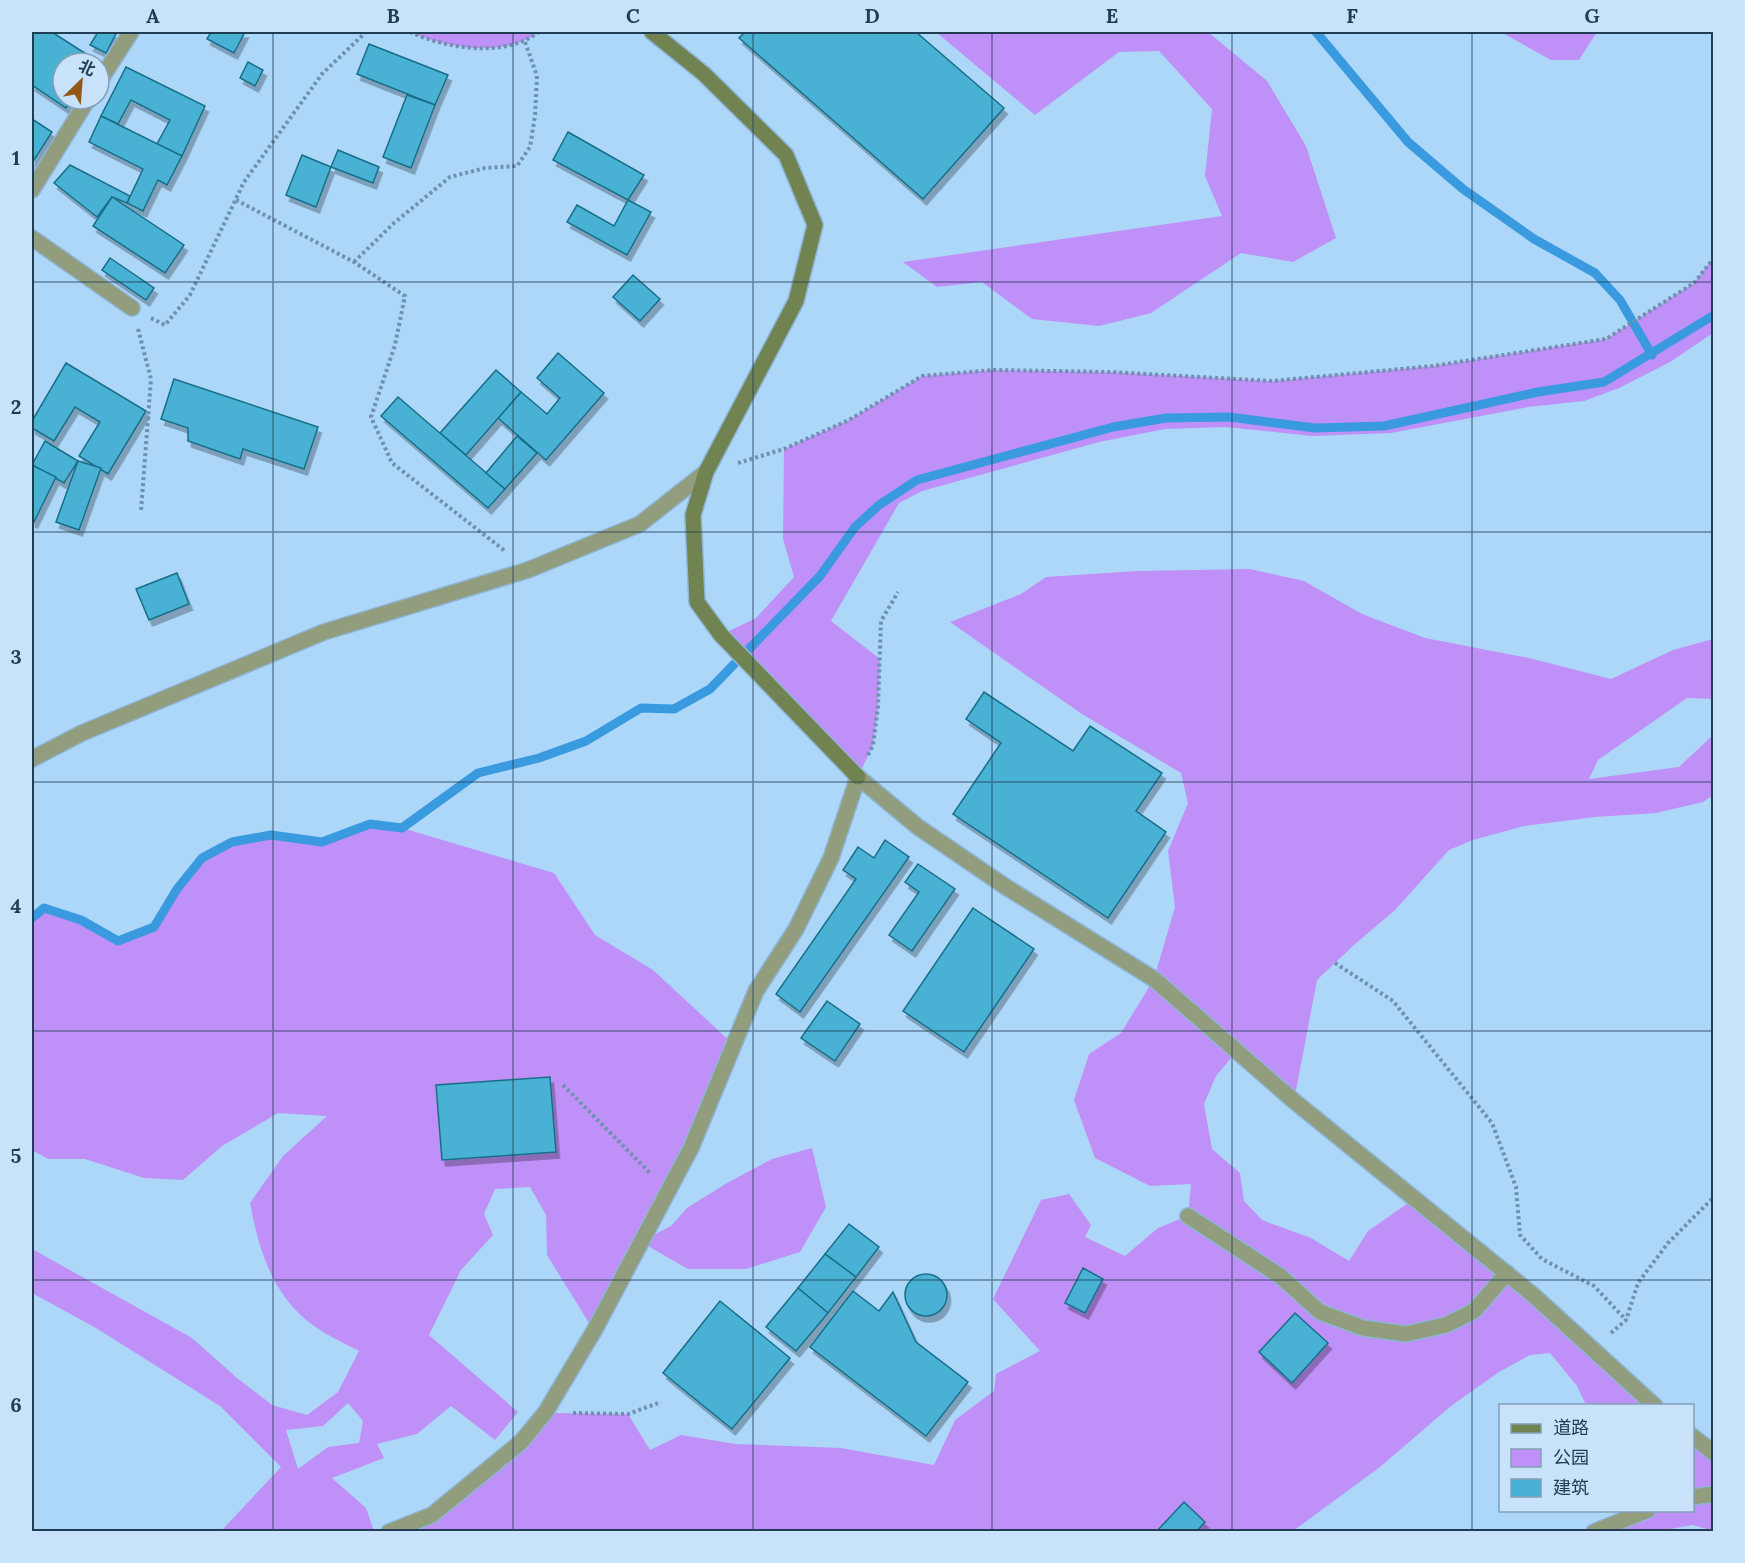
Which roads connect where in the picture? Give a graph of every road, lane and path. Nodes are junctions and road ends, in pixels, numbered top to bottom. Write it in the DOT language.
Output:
graph roads {
  1 [pos="131,32"];
  2 [pos="366,32"];
  3 [pos="410,32"];
  4 [pos="539,32"];
  5 [pos="652,32"];
  6 [pos="525,42"];
  7 [pos="111,63"];
  8 [pos="81,111"];
  9 [pos="32,190"];
  10 [pos="236,200"];
  11 [pos="32,238"];
  12 [pos="1713,258"];
  13 [pos="354,262"];
  14 [pos="132,308"];
  15 [pos="706,472"];
  16 [pos="141,511"];
  17 [pos="528,570"];
  18 [pos="898,592"];
  19 [pos="32,759"];
  20 [pos="858,777"];
  21 [pos="1335,963"];
  22 [pos="563,1085"];
  23 [pos="668,1192"];
  24 [pos="1713,1197"];
  25 [pos="1188,1216"];
  26 [pos="1507,1273"];
  27 [pos="1626,1320"];
  28 [pos="1592,1349"];
  29 [pos="661,1402"];
  30 [pos="1653,1404"];
  31 [pos="545,1413"];
  32 [pos="1694,1438"];
  33 [pos="1713,1453"];
  34 [pos="1713,1494"];
  35 [pos="1694,1497"];
  36 [pos="1643,1512"];
  37 [pos="389,1532"];
  38 [pos="1594,1532"];
  1 -- 7 [label="street"];
  2 -- 10 [label="path"];
  3 -- 6 [label="path"];
  4 -- 6 [label="path"];
  5 -- 15 [label="street"];
  6 -- 13 [label="path"];
  8 -- 9 [label="street"];
  10 -- 13 [label="path"];
  10 -- 14 [label="path"];
  11 -- 14 [label="street"];
  12 -- 15 [label="path"];
  13 -- 17 [label="path"];
  14 -- 16 [label="path"];
  15 -- 17 [label="street"];
  15 -- 20 [label="street"];
  17 -- 19 [label="street"];
  18 -- 20 [label="path"];
  20 -- 23 [label="street"];
  20 -- 26 [label="street"];
  21 -- 27 [label="path"];
  22 -- 23 [label="path"];
  23 -- 31 [label="street"];
  24 -- 27 [label="path"];
  25 -- 26 [label="street"];
  26 -- 28 [label="street"];
  27 -- 28 [label="path"];
  28 -- 30 [label="street"];
  29 -- 31 [label="path"];
  31 -- 37 [label="street"];
  32 -- 33 [label="street"];
  34 -- 35 [label="street"];
  36 -- 38 [label="street"];
}
